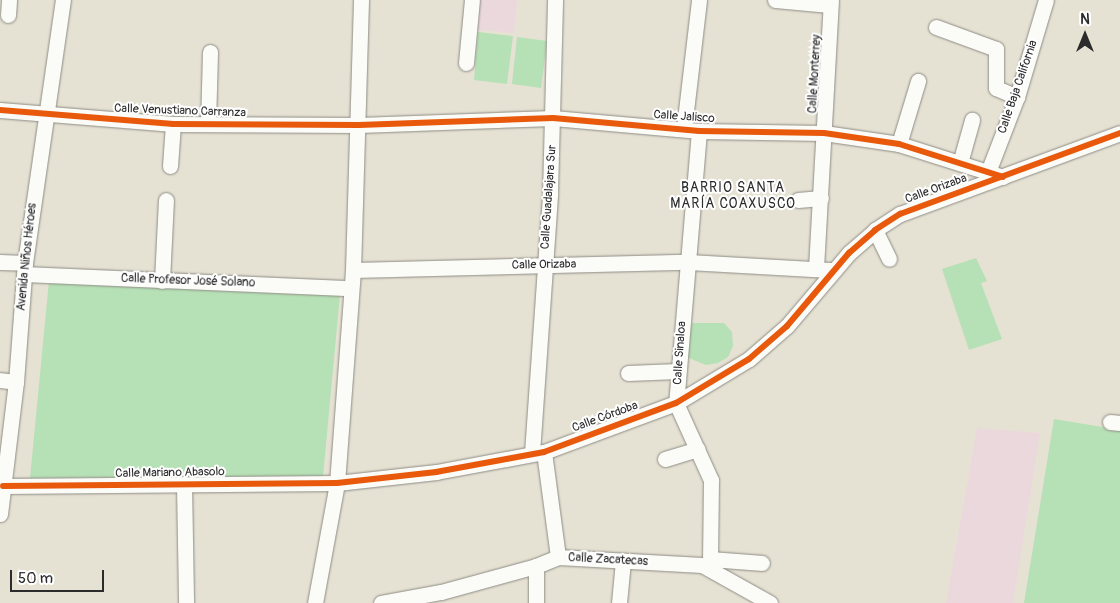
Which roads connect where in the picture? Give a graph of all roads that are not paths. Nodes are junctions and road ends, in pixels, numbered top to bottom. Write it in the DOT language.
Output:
graph roads {
  1 [pos="63,0"];
  2 [pos="361,0"];
  3 [pos="472,0"];
  4 [pos="555,0"];
  5 [pos="699,0"];
  6 [pos="775,0"];
  7 [pos="1046,0"];
  8 [pos="831,2"];
  9 [pos="936,27"];
  10 [pos="210,52"];
  11 [pos="466,63"];
  12 [pos="918,81"];
  13 [pos="1017,97"];
  14 [pos="0,110"];
  15 [pos="45,114"];
  16 [pos="553,118"];
  17 [pos="972,120"];
  18 [pos="173,124"];
  19 [pos="208,124"];
  20 [pos="359,125"];
  21 [pos="692,130"];
  22 [pos="824,133"];
  23 [pos="1120,133"];
  24 [pos="899,144"];
  25 [pos="960,163"];
  26 [pos="170,166"];
  27 [pos="988,172"];
  28 [pos="1003,177"];
  29 [pos="821,198"];
  30 [pos="166,200"];
  31 [pos="798,200"];
  32 [pos="875,230"];
  33 [pos="889,260"];
  34 [pos="0,262"];
  35 [pos="687,262"];
  36 [pos="544,265"];
  37 [pos="816,268"];
  38 [pos="24,269"];
  39 [pos="353,270"];
  40 [pos="831,270"];
  41 [pos="162,281"];
  42 [pos="351,288"];
  43 [pos="678,371"];
  44 [pos="628,373"];
  45 [pos="0,380"];
  46 [pos="16,382"];
  47 [pos="676,403"];
  48 [pos="697,449"];
  49 [pos="538,452"];
  50 [pos="665,458"];
  51 [pos="337,483"];
  52 [pos="184,484"];
  53 [pos="3,486"];
  54 [pos="0,514"];
  55 [pos="558,557"];
  56 [pos="623,561"];
  57 [pos="711,563"];
  58 [pos="762,564"];
  59 [pos="536,566"];
  60 [pos="751,599"];
  61 [pos="186,603"];
  62 [pos="315,603"];
  63 [pos="380,603"];
  64 [pos="536,603"];
  65 [pos="619,603"];
  66 [pos="770,603"];
  1 -- 15 [label="street, Avenida Niños Héroes"];
  2 -- 20 [label="street"];
  3 -- 11 [label="street"];
  4 -- 16 [label="street, Calle Guadalajara Sur"];
  5 -- 21 [label="street, Calle Sinaloa"];
  6 -- 8 [label="street"];
  7 -- 13 [label="street, Calle Baja California"];
  8 -- 22 [label="street, Calle Monterrey"];
  9 -- 13 [label="street"];
  10 -- 19 [label="street"];
  12 -- 24 [label="street"];
  13 -- 27 [label="street, Calle Baja California"];
  14 -- 15 [label="street, Calle Venustiano Carranza"];
  15 -- 18 [label="street, Calle Venustiano Carranza"];
  15 -- 38 [label="street, Avenida Niños Héroes"];
  16 -- 20 [label="street, Calle Jalisco"];
  16 -- 21 [label="street, Calle Jalisco"];
  16 -- 36 [label="street, Calle Guadalajara Sur"];
  17 -- 25 [label="street"];
  18 -- 19 [label="street, Calle Venustiano Carranza"];
  18 -- 26 [label="street"];
  19 -- 20 [label="street, Calle Venustiano Carranza"];
  20 -- 39 [label="street"];
  21 -- 22 [label="street, Calle Jalisco"];
  21 -- 35 [label="street, Calle Sinaloa"];
  22 -- 24 [label="street, Calle Jalisco"];
  22 -- 29 [label="street, Calle Monterrey"];
  23 -- 28 [label="street, Calle Orizaba"];
  24 -- 25 [label="street, Calle Jalisco"];
  25 -- 27 [label="street, Calle Jalisco"];
  27 -- 28 [label="street, Calle Jalisco"];
  28 -- 32 [label="street, Calle Orizaba"];
  29 -- 31 [label="street"];
  29 -- 37 [label="street, Calle Monterrey"];
  30 -- 41 [label="street"];
  32 -- 33 [label="street"];
  32 -- 40 [label="street, Calle Orizaba"];
  34 -- 38 [label="street, Calle Profesor José Solano"];
  35 -- 36 [label="street, Calle Orizaba"];
  35 -- 37 [label="street, Calle Orizaba"];
  35 -- 43 [label="street, Calle Sinaloa"];
  36 -- 39 [label="street, Calle Orizaba"];
  36 -- 49 [label="street, Calle Guadalajara Sur"];
  37 -- 40 [label="street, Calle Orizaba"];
  38 -- 41 [label="street, Calle Profesor José Solano"];
  38 -- 46 [label="street, Avenida Niños Héroes"];
  39 -- 42 [label="street"];
  40 -- 47 [label="street, Calle Córdoba"];
  41 -- 42 [label="street, Calle Profesor José Solano"];
  42 -- 51 [label="street"];
  43 -- 44 [label="street"];
  43 -- 47 [label="street, Calle Sinaloa"];
  45 -- 46 [label="street"];
  46 -- 53 [label="street, Avenida Niños Héroes"];
  47 -- 48 [label="street, Calle Sinaloa"];
  47 -- 49 [label="street, Calle Córdoba"];
  48 -- 50 [label="street"];
  48 -- 57 [label="street, Calle Sinaloa"];
  49 -- 51 [label="street, Calle Córdoba"];
  49 -- 55 [label="street, Calle Guadalajara Sur"];
  51 -- 52 [label="street, Calle Mariano Abasolo"];
  51 -- 62 [label="street"];
  52 -- 53 [label="street, Calle Mariano Abasolo"];
  52 -- 61 [label="street"];
  53 -- 54 [label="street, Avenida Niños Héroes"];
  55 -- 56 [label="street, Calle Zacatecas"];
  55 -- 59 [label="street, Calle Zacatecas"];
  56 -- 57 [label="street, Calle Zacatecas"];
  56 -- 65 [label="street"];
  57 -- 58 [label="street"];
  57 -- 60 [label="street, Calle Zacatecas"];
  59 -- 63 [label="street, Calle Zacatecas"];
  59 -- 64 [label="street"];
  60 -- 66 [label="street, Calle Zacatecas"];
}
